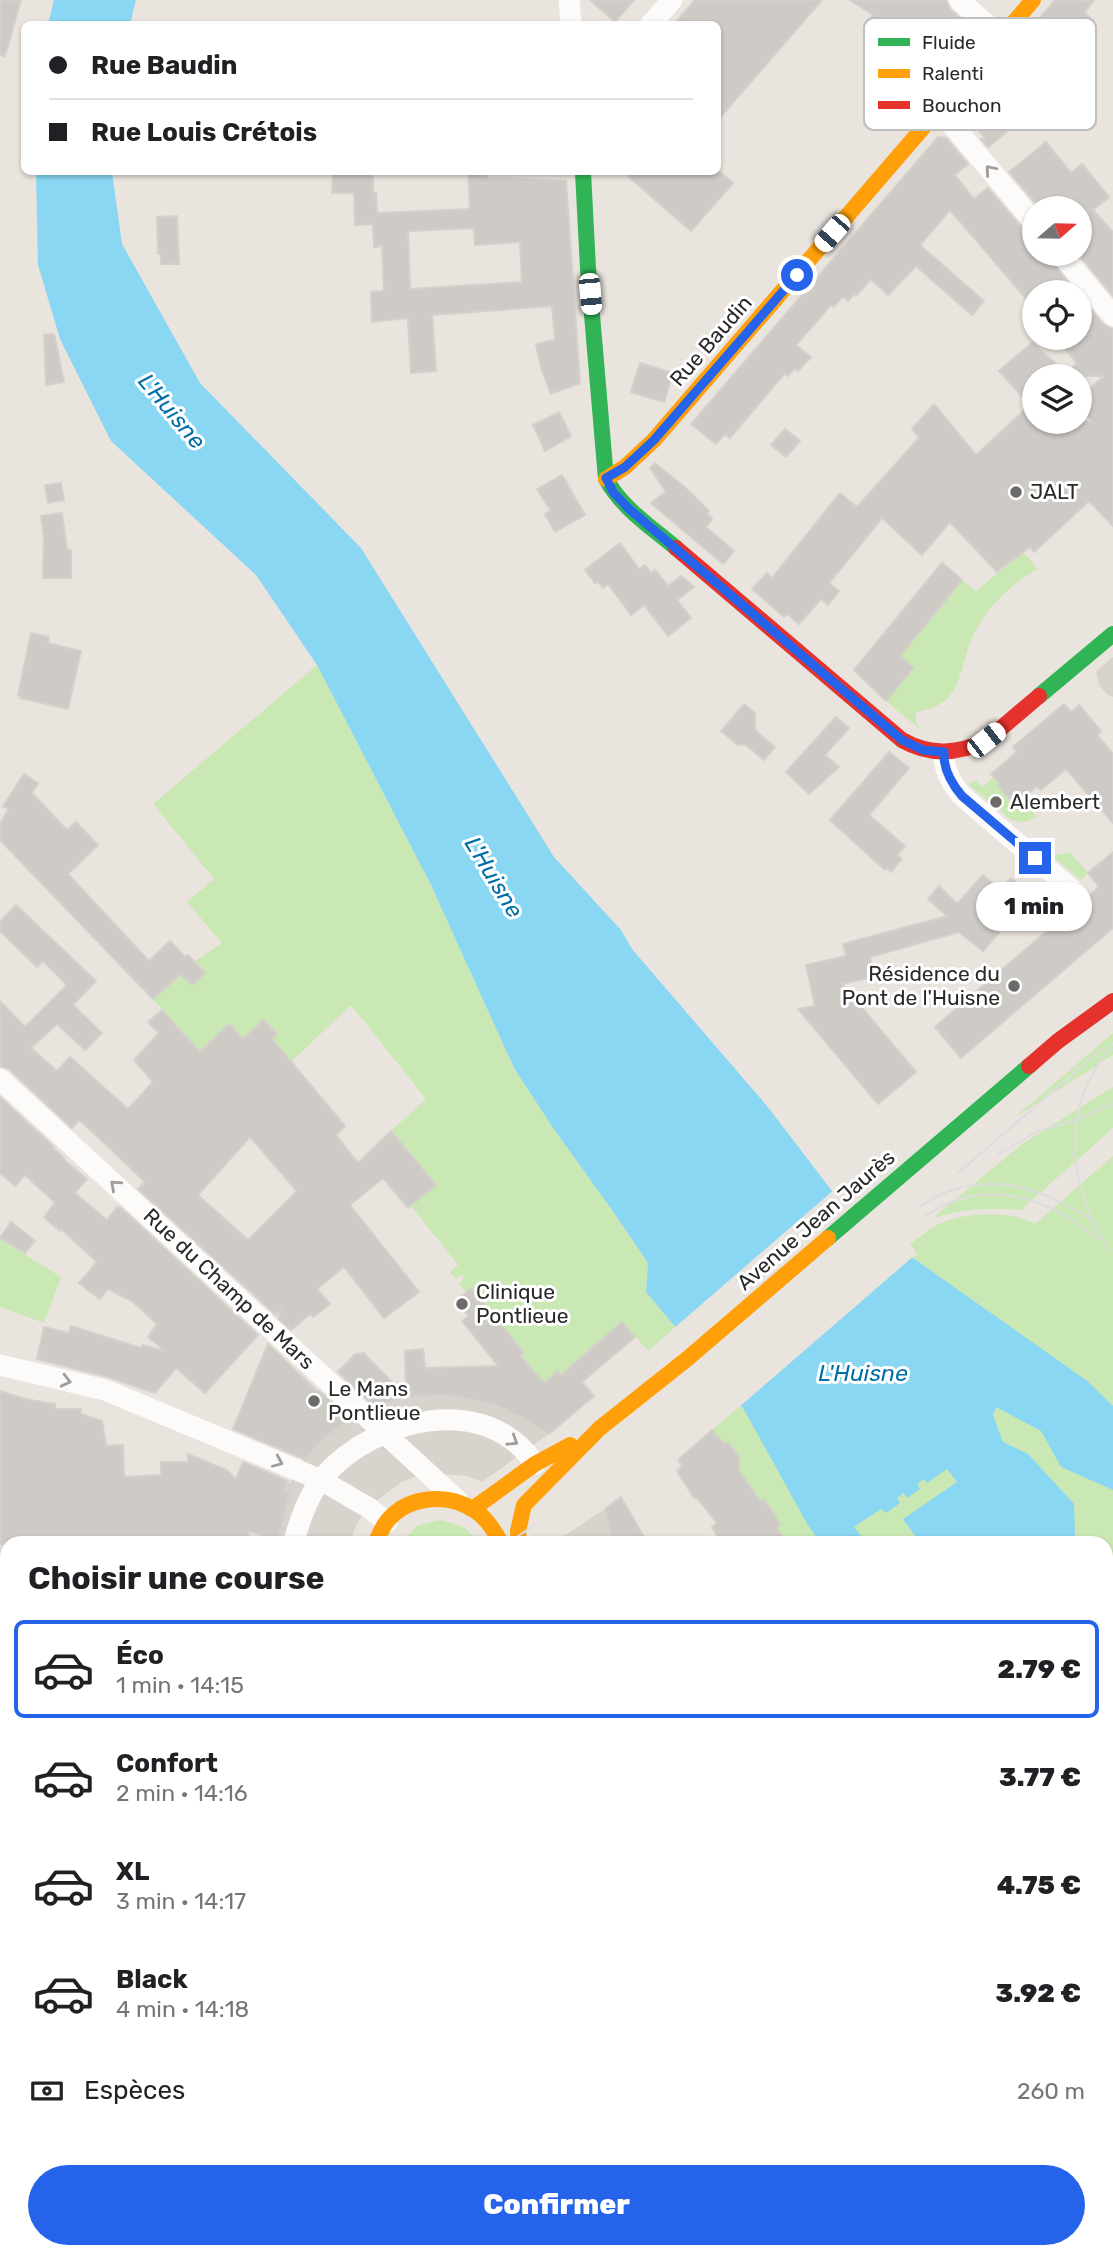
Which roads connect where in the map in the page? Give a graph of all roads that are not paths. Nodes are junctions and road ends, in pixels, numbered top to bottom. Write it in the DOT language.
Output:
graph roads {
  1 [pos="569,0"];
  2 [pos="672,0"];
  3 [pos="959,0"];
  4 [pos="1033,0"];
  5 [pos="979,18"];
  6 [pos="1017,18"];
  7 [pos="571,21"];
  8 [pos="654,21"];
  9 [pos="921,130"];
  10 [pos="957,130"];
  11 [pos="583,175"];
  12 [pos="1022,208"];
  13 [pos="1071,266"];
  14 [pos="1113,316"];
  15 [pos="606,478"];
  16 [pos="1113,634"];
  17 [pos="944,752"];
  18 [pos="1077,894"];
  19 [pos="1105,986"];
  20 [pos="1113,1001"];
  21 [pos="1058,1041"];
  22 [pos="0,1079"];
  23 [pos="0,1365"];
  24 [pos="600,1428"];
  25 [pos="384,1432"];
  26 [pos="536,1464"];
  27 [pos="321,1480"];
  28 [pos="465,1504"];
  29 [pos="387,1522"];
  30 [pos="295,1536"];
  31 [pos="379,1536"];
  32 [pos="498,1536"];
  33 [pos="519,1536"];
  1 -- 7 [label="street"];
  2 -- 8 [label="street"];
  3 -- 5 [label="street"];
  4 -- 6 [label="street, Rue Baudin"];
  9 -- 15 [label="street, Rue Baudin"];
  12 -- 10 [label="street, one-way"];
  11 -- 15 [label="street"];
  13 -- 14 [label="street"];
  15 -- 17 [label="street"];
  16 -- 17 [label="street"];
  17 -- 18 [label="street"];
  19 -- 21 [label="street, Avenue Jean Jaurès"];
  20 -- 21 [label="street, Avenue Jean Jaurès"];
  21 -- 24 [label="street, Avenue Jean Jaurès"];
  25 -- 22 [label="street, Rue du Champ de Mars, one-way"];
  23 -- 27 [label="street, one-way"];
  24 -- 26 [label="street, Avenue Jean Jaurès"];
  24 -- 33 [label="street, Avenue Jean Jaurès"];
  25 -- 26 [label="street, one-way"];
  25 -- 27 [label="street"];
  25 -- 28 [label="street, Rue du Champ de Mars"];
  26 -- 28 [label="street, Avenue Jean Jaurès"];
  27 -- 29 [label="street"];
  27 -- 30 [label="street"];
  28 -- 29 [label="street"];
  28 -- 32 [label="street"];
  29 -- 31 [label="street"];
}
